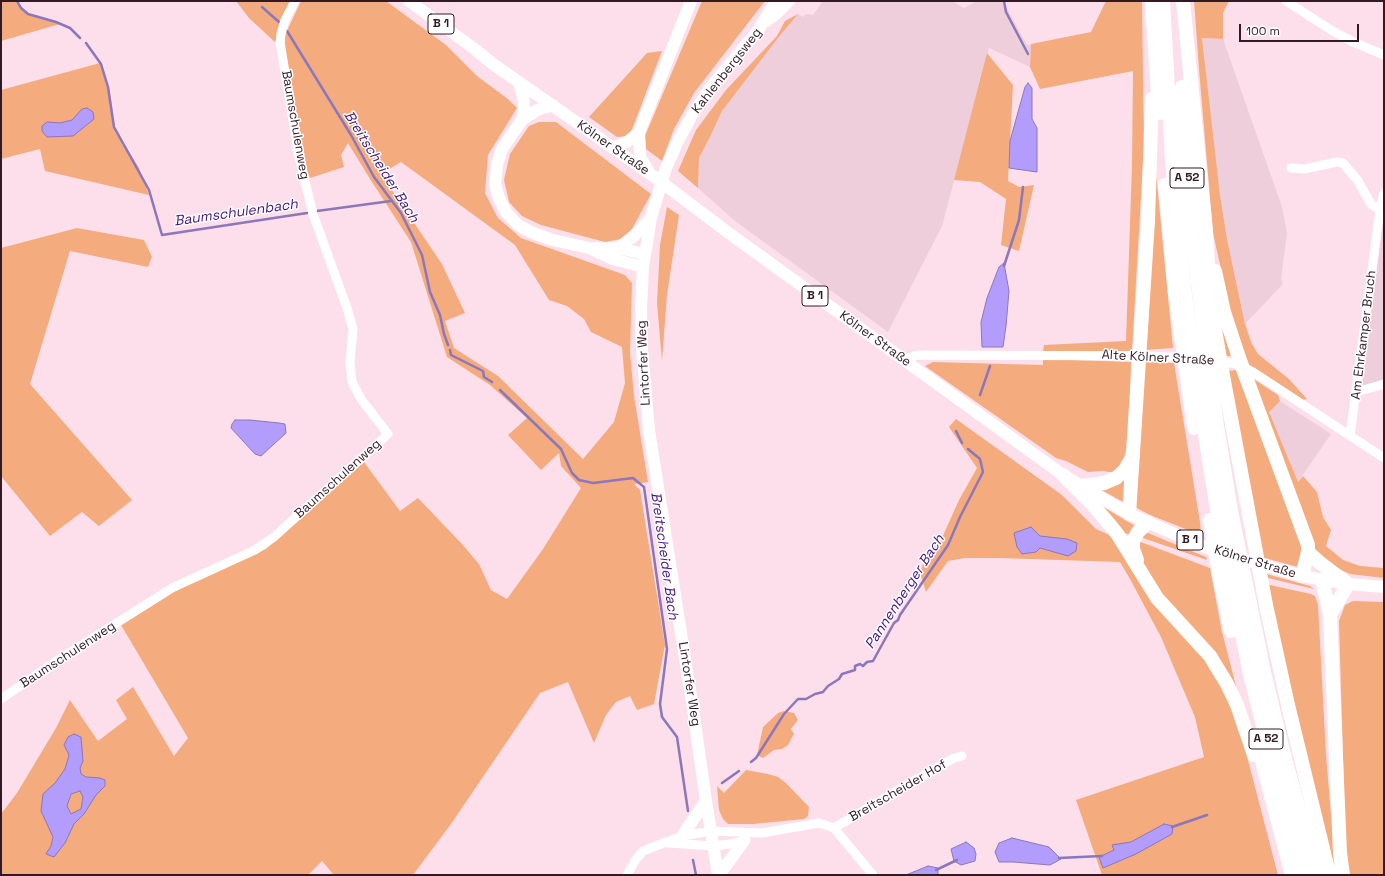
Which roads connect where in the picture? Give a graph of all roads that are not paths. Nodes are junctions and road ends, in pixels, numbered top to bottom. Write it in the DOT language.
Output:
graph roads {
  1 [pos="295,1"];
  2 [pos="409,1"];
  3 [pos="691,1"];
  4 [pos="776,1"];
  5 [pos="789,1"];
  6 [pos="1152,1"];
  7 [pos="1164,1"];
  8 [pos="1182,1"];
  9 [pos="1286,1"];
  10 [pos="1153,15"];
  11 [pos="764,23"];
  12 [pos="1384,55"];
  13 [pos="520,82"];
  14 [pos="553,105"];
  15 [pos="522,120"];
  16 [pos="639,132"];
  17 [pos="613,148"];
  18 [pos="1291,168"];
  19 [pos="656,178"];
  20 [pos="1384,192"];
  21 [pos="1380,210"];
  22 [pos="651,218"];
  23 [pos="1206,231"];
  24 [pos="589,248"];
  25 [pos="618,248"];
  26 [pos="645,254"];
  27 [pos="643,267"];
  28 [pos="1201,358"];
  29 [pos="905,360"];
  30 [pos="1384,384"];
  31 [pos="1356,392"];
  32 [pos="1350,436"];
  33 [pos="1133,457"];
  34 [pos="1384,458"];
  35 [pos="1063,475"];
  36 [pos="1082,486"];
  37 [pos="1129,514"];
  38 [pos="1148,522"];
  39 [pos="1308,552"];
  40 [pos="1140,571"];
  41 [pos="1302,576"];
  42 [pos="1322,580"];
  43 [pos="1348,584"];
  44 [pos="1384,587"];
  45 [pos="1330,614"];
  46 [pos="1,700"];
  47 [pos="962,756"];
  48 [pos="1265,777"];
  49 [pos="706,801"];
  50 [pos="834,828"];
  51 [pos="711,831"];
  52 [pos="762,833"];
  53 [pos="682,836"];
  54 [pos="744,841"];
  55 [pos="666,843"];
  56 [pos="714,846"];
  57 [pos="627,875"];
  58 [pos="719,875"];
  59 [pos="873,875"];
  60 [pos="1292,875"];
  61 [pos="1303,875"];
  62 [pos="1317,875"];
  63 [pos="1330,875"];
  64 [pos="1342,875"];
  1 -- 46 [label="street, Baumschulenweg"];
  2 -- 13 [label="main road, Kölner Straße / B 1"];
  3 -- 16 [label="main road"];
  4 -- 11 [label="main road, Kahlenbergsweg"];
  5 -- 11 [label="main road, Kahlenbergsweg"];
  6 -- 10 [label="highway"];
  7 -- 28 [label="highway, A 52"];
  8 -- 23 [label="highway"];
  8 -- 28 [label="highway, A 52"];
  9 -- 12 [label="street"];
  10 -- 28 [label="highway"];
  10 -- 33 [label="highway"];
  11 -- 22 [label="main road, Kahlenbergsweg"];
  13 -- 14 [label="main road, Kölner Straße / B 1"];
  13 -- 15 [label="main road"];
  14 -- 15 [label="main road"];
  14 -- 17 [label="main road, Kölner Straße / B 1"];
  15 -- 24 [label="main road"];
  16 -- 17 [label="main road"];
  16 -- 19 [label="main road"];
  17 -- 19 [label="main road, Kölner Straße / B 1"];
  18 -- 21 [label="street"];
  19 -- 29 [label="main road, Kölner Straße / B 1"];
  20 -- 21 [label="street, Am Ehrkamper Bruch"];
  21 -- 31 [label="street, Am Ehrkamper Bruch"];
  22 -- 25 [label="main road"];
  22 -- 26 [label="main road, Kahlenbergsweg"];
  23 -- 28 [label="highway"];
  23 -- 39 [label="highway"];
  24 -- 25 [label="main road"];
  24 -- 27 [label="main road"];
  25 -- 26 [label="main road"];
  26 -- 27 [label="main road, Lintorfer Weg"];
  27 -- 49 [label="main road, Lintorfer Weg"];
  28 -- 48 [label="highway"];
  28 -- 61 [label="highway, A 52"];
  28 -- 62 [label="highway, A 52"];
  28 -- 63 [label="highway"];
  29 -- 32 [label="street, Alte Kölner Straße"];
  29 -- 35 [label="main road, Kölner Straße / B 1"];
  30 -- 31 [label="street"];
  31 -- 32 [label="street, Am Ehrkamper Bruch"];
  32 -- 34 [label="street, Alte Kölner Straße"];
  33 -- 36 [label="highway"];
  33 -- 37 [label="highway"];
  35 -- 36 [label="main road, Kölner Straße / B 1"];
  35 -- 40 [label="highway"];
  36 -- 37 [label="main road, Kölner Straße / B 1"];
  37 -- 38 [label="main road, Kölner Straße / B 1"];
  38 -- 40 [label="highway"];
  38 -- 41 [label="main road, Kölner Straße / B 1"];
  39 -- 41 [label="highway"];
  39 -- 43 [label="highway"];
  40 -- 48 [label="highway"];
  41 -- 42 [label="main road, Kölner Straße / B 1"];
  42 -- 43 [label="main road, Kölner Straße"];
  42 -- 45 [label="highway"];
  43 -- 44 [label="main road, Kölner Straße"];
  43 -- 45 [label="highway"];
  45 -- 64 [label="highway"];
  47 -- 50 [label="street, Breitscheider Hof"];
  48 -- 60 [label="highway"];
  49 -- 51 [label="main road, Lintorfer Weg"];
  49 -- 53 [label="main road"];
  50 -- 52 [label="street, Breitscheider Hof"];
  50 -- 59 [label="street, Breitscheider Hof"];
  51 -- 52 [label="street, Breitscheider Hof"];
  51 -- 53 [label="street, Breitscheider Hof"];
  51 -- 56 [label="main road, Lintorfer Weg"];
  52 -- 54 [label="street, Breitscheider Hof"];
  53 -- 55 [label="street, Breitscheider Hof"];
  54 -- 56 [label="street, Breitscheider Hof"];
  54 -- 58 [label="main road"];
  55 -- 56 [label="street, Breitscheider Hof"];
  55 -- 57 [label="street, Breitscheider Hof"];
  56 -- 58 [label="main road, Lintorfer Weg"];
}
